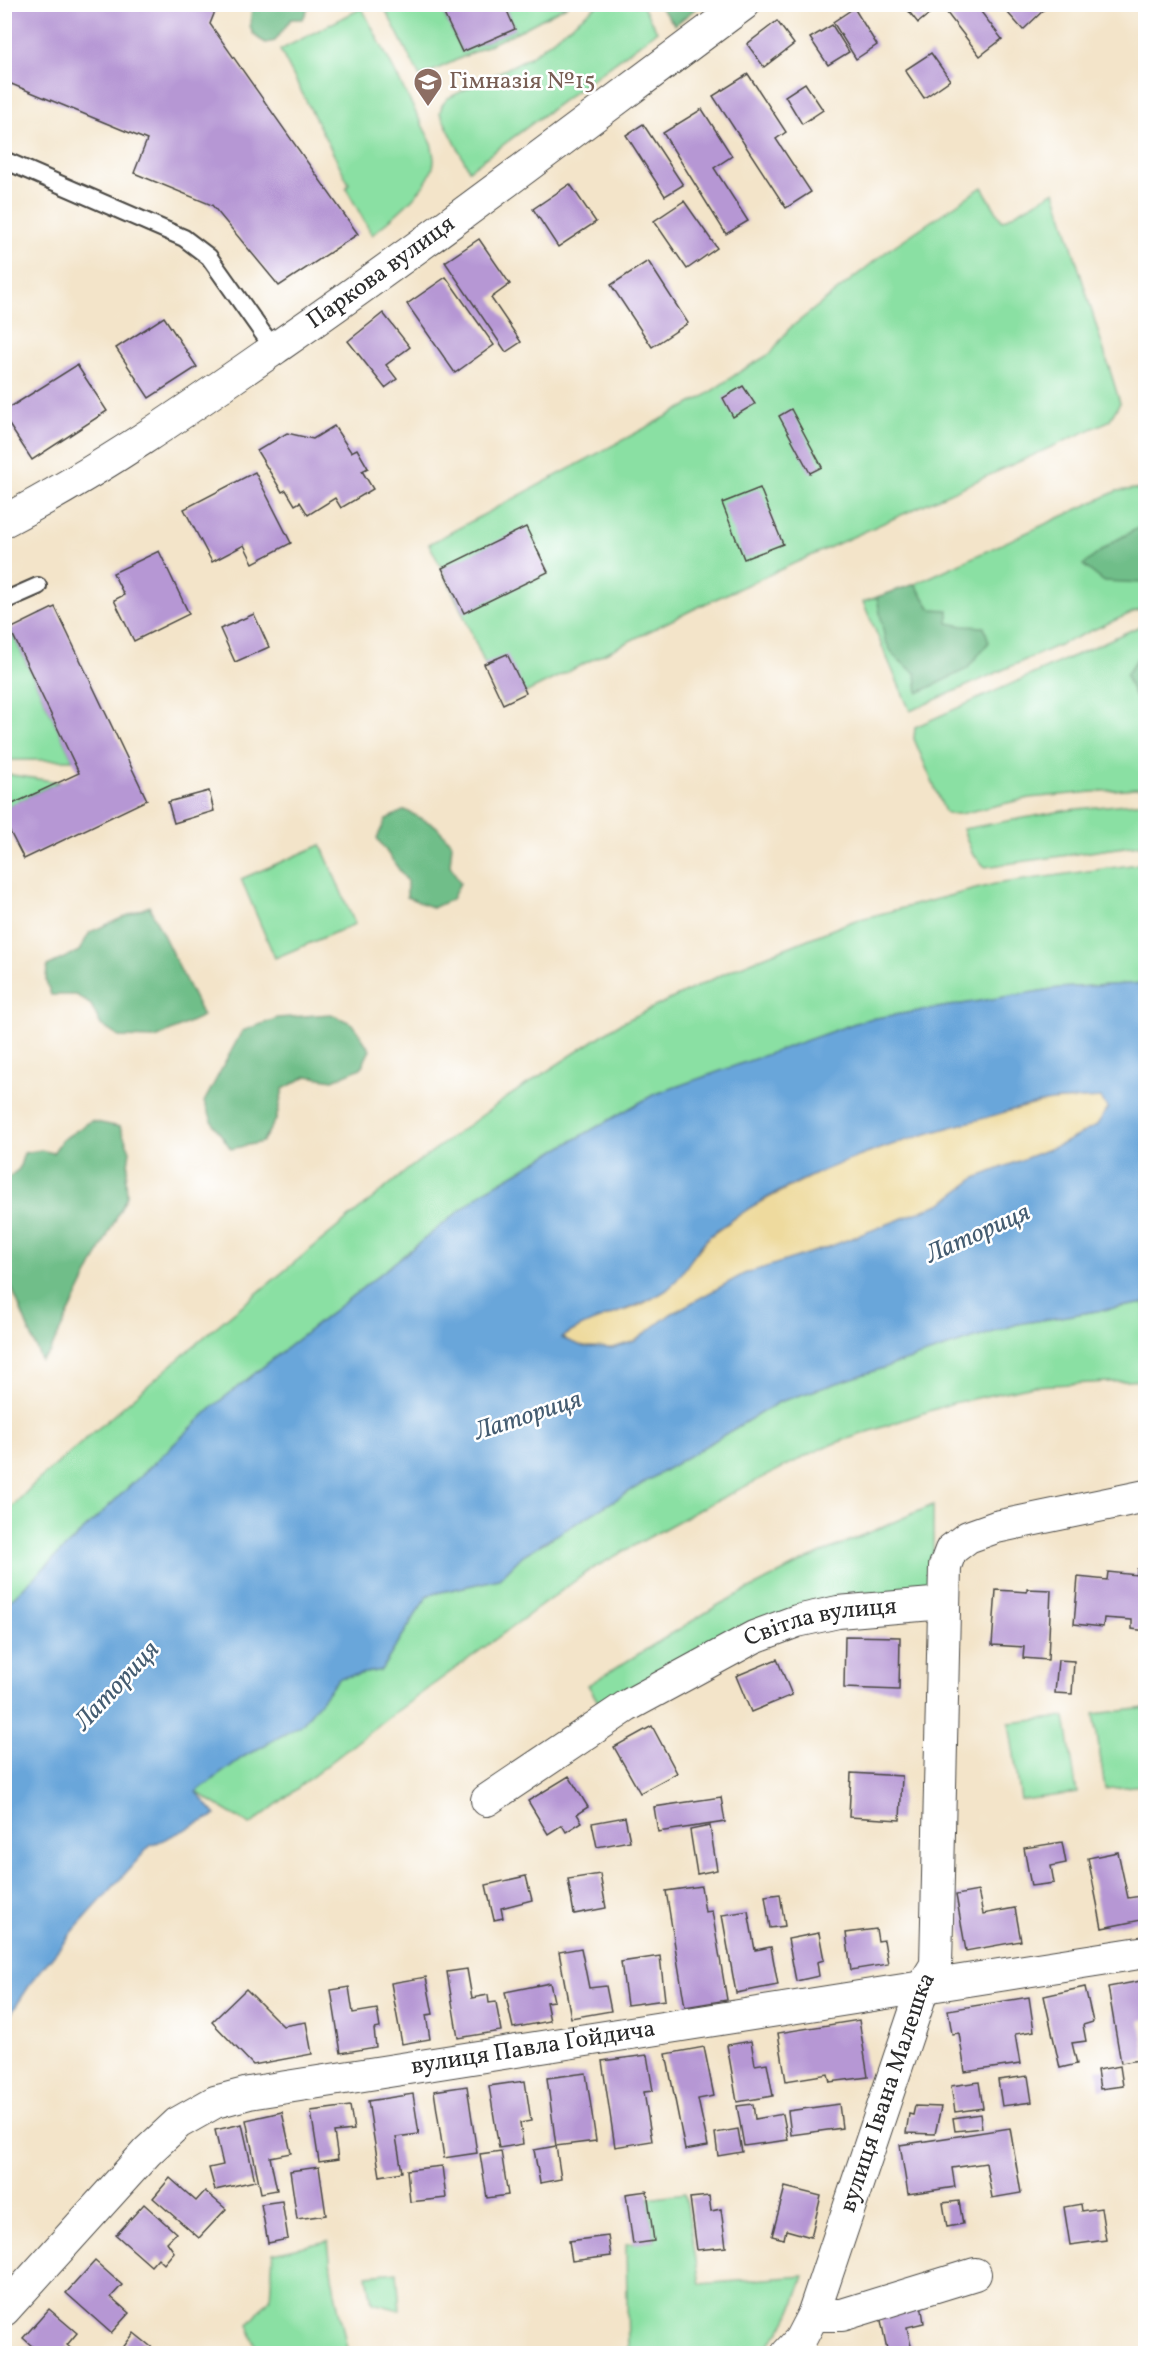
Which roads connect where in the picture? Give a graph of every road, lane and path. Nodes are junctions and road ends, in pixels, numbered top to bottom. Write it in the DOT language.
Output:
graph roads {
  1 [pos="744,4"];
  2 [pos="4,160"];
  3 [pos="274,349"];
  4 [pos="4,521"];
  5 [pos="38,586"];
  6 [pos="4,601"];
  7 [pos="1146,1496"];
  8 [pos="944,1603"];
  9 [pos="487,1800"];
  10 [pos="1146,1952"];
  11 [pos="923,1986"];
  12 [pos="975,2274"];
  13 [pos="4,2310"];
  14 [pos="813,2315"];
  15 [pos="787,2354"];
  1 -- 3 [label="street, Паркова вулиця"];
  2 -- 3 [label="lane"];
  3 -- 4 [label="street, Паркова вулиця"];
  5 -- 6 [label="lane"];
  7 -- 8 [label="street"];
  8 -- 9 [label="street, Світла вулиця"];
  8 -- 11 [label="street, вулиця Івана Малешка"];
  10 -- 11 [label="street, вулиця Павла Ґойдича"];
  11 -- 13 [label="street, вулиця Павла Ґойдича"];
  11 -- 14 [label="street, вулиця Івана Малешка"];
  12 -- 14 [label="street"];
  14 -- 15 [label="street, вулиця Івана Малешка"];
}
